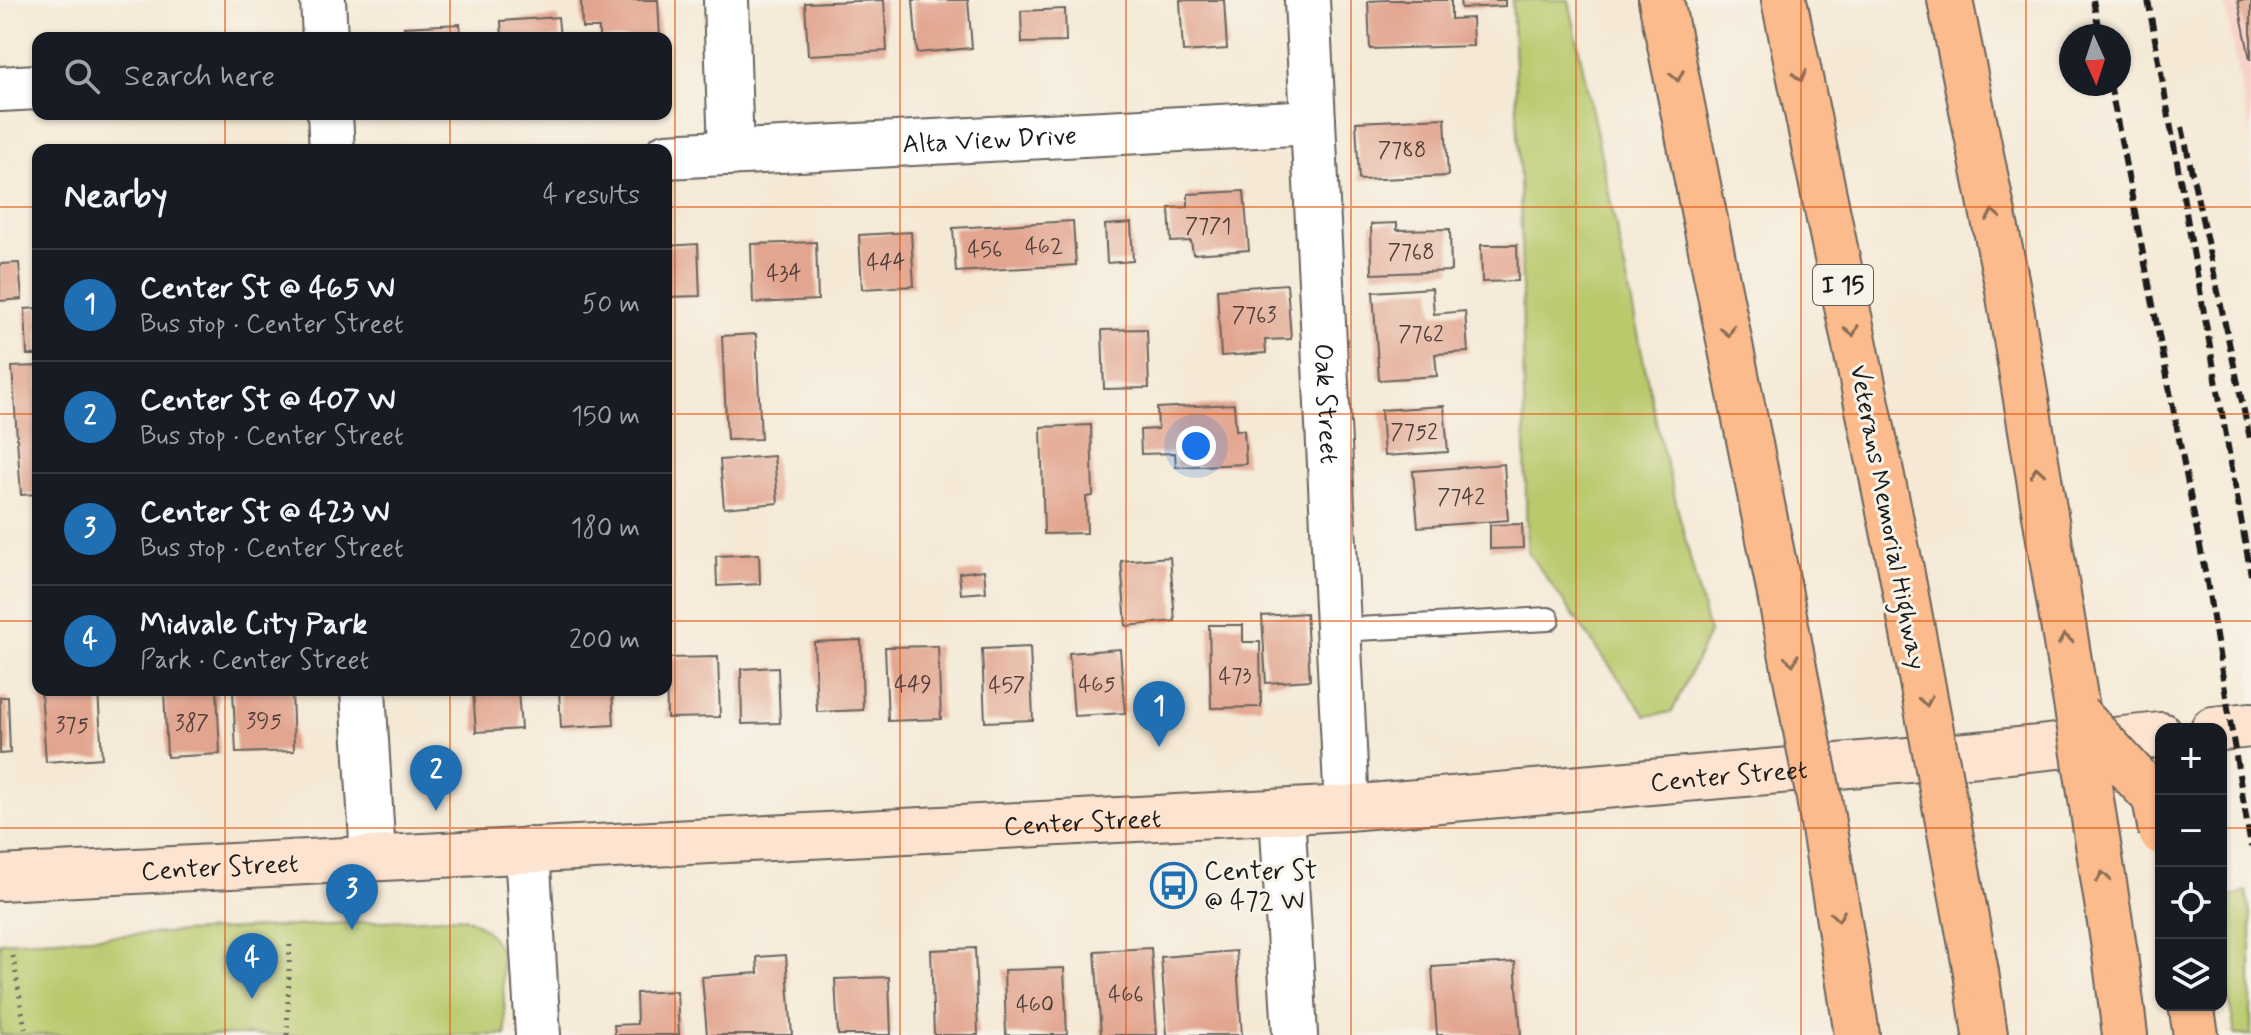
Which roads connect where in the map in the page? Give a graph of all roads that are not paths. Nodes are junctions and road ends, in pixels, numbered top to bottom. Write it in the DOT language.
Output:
graph roads {
  1 [pos="323,0"];
  2 [pos="726,0"];
  3 [pos="1307,0"];
  4 [pos="1661,0"];
  5 [pos="1784,0"];
  6 [pos="1950,0"];
  7 [pos="325,32"];
  8 [pos="32,87"];
  9 [pos="0,89"];
  10 [pos="330,120"];
  11 [pos="1313,122"];
  12 [pos="332,144"];
  13 [pos="731,153"];
  14 [pos="672,156"];
  15 [pos="1548,619"];
  16 [pos="1338,630"];
  17 [pos="363,696"];
  18 [pos="2078,715"];
  19 [pos="2251,725"];
  20 [pos="2227,728"];
  21 [pos="2155,736"];
  22 [pos="2155,798"];
  23 [pos="1347,808"];
  24 [pos="1282,812"];
  25 [pos="527,850"];
  26 [pos="373,858"];
  27 [pos="0,878"];
  28 [pos="2192,1011"];
  29 [pos="538,1035"];
  30 [pos="1295,1035"];
  31 [pos="1857,1035"];
  32 [pos="1985,1035"];
  33 [pos="2125,1035"];
  34 [pos="2196,1035"];
  1 -- 7 [label="street"];
  2 -- 13 [label="street"];
  3 -- 11 [label="street, Oak Street"];
  4 -- 31 [label="highway, one-way, bridge"];
  5 -- 32 [label="highway, Veterans Memorial Highway / I 15, one-way, bridge"];
  18 -- 6 [label="highway, one-way"];
  8 -- 9 [label="street"];
  10 -- 12 [label="street"];
  11 -- 13 [label="street, Alta View Drive"];
  11 -- 16 [label="street, Oak Street"];
  13 -- 14 [label="street, Alta View Drive"];
  15 -- 16 [label="lane"];
  16 -- 23 [label="street, Oak Street"];
  17 -- 26 [label="street"];
  18 -- 22 [label="highway, bridge"];
  33 -- 18 [label="highway, one-way, bridge"];
  19 -- 20 [label="main road"];
  21 -- 23 [label="main road, Center Street"];
  23 -- 24 [label="main road, Center Street"];
  24 -- 25 [label="main road, Center Street"];
  24 -- 30 [label="street"];
  25 -- 26 [label="main road, Center Street"];
  25 -- 29 [label="street"];
  26 -- 27 [label="main road, Center Street"];
  28 -- 34 [label="highway"];
}
